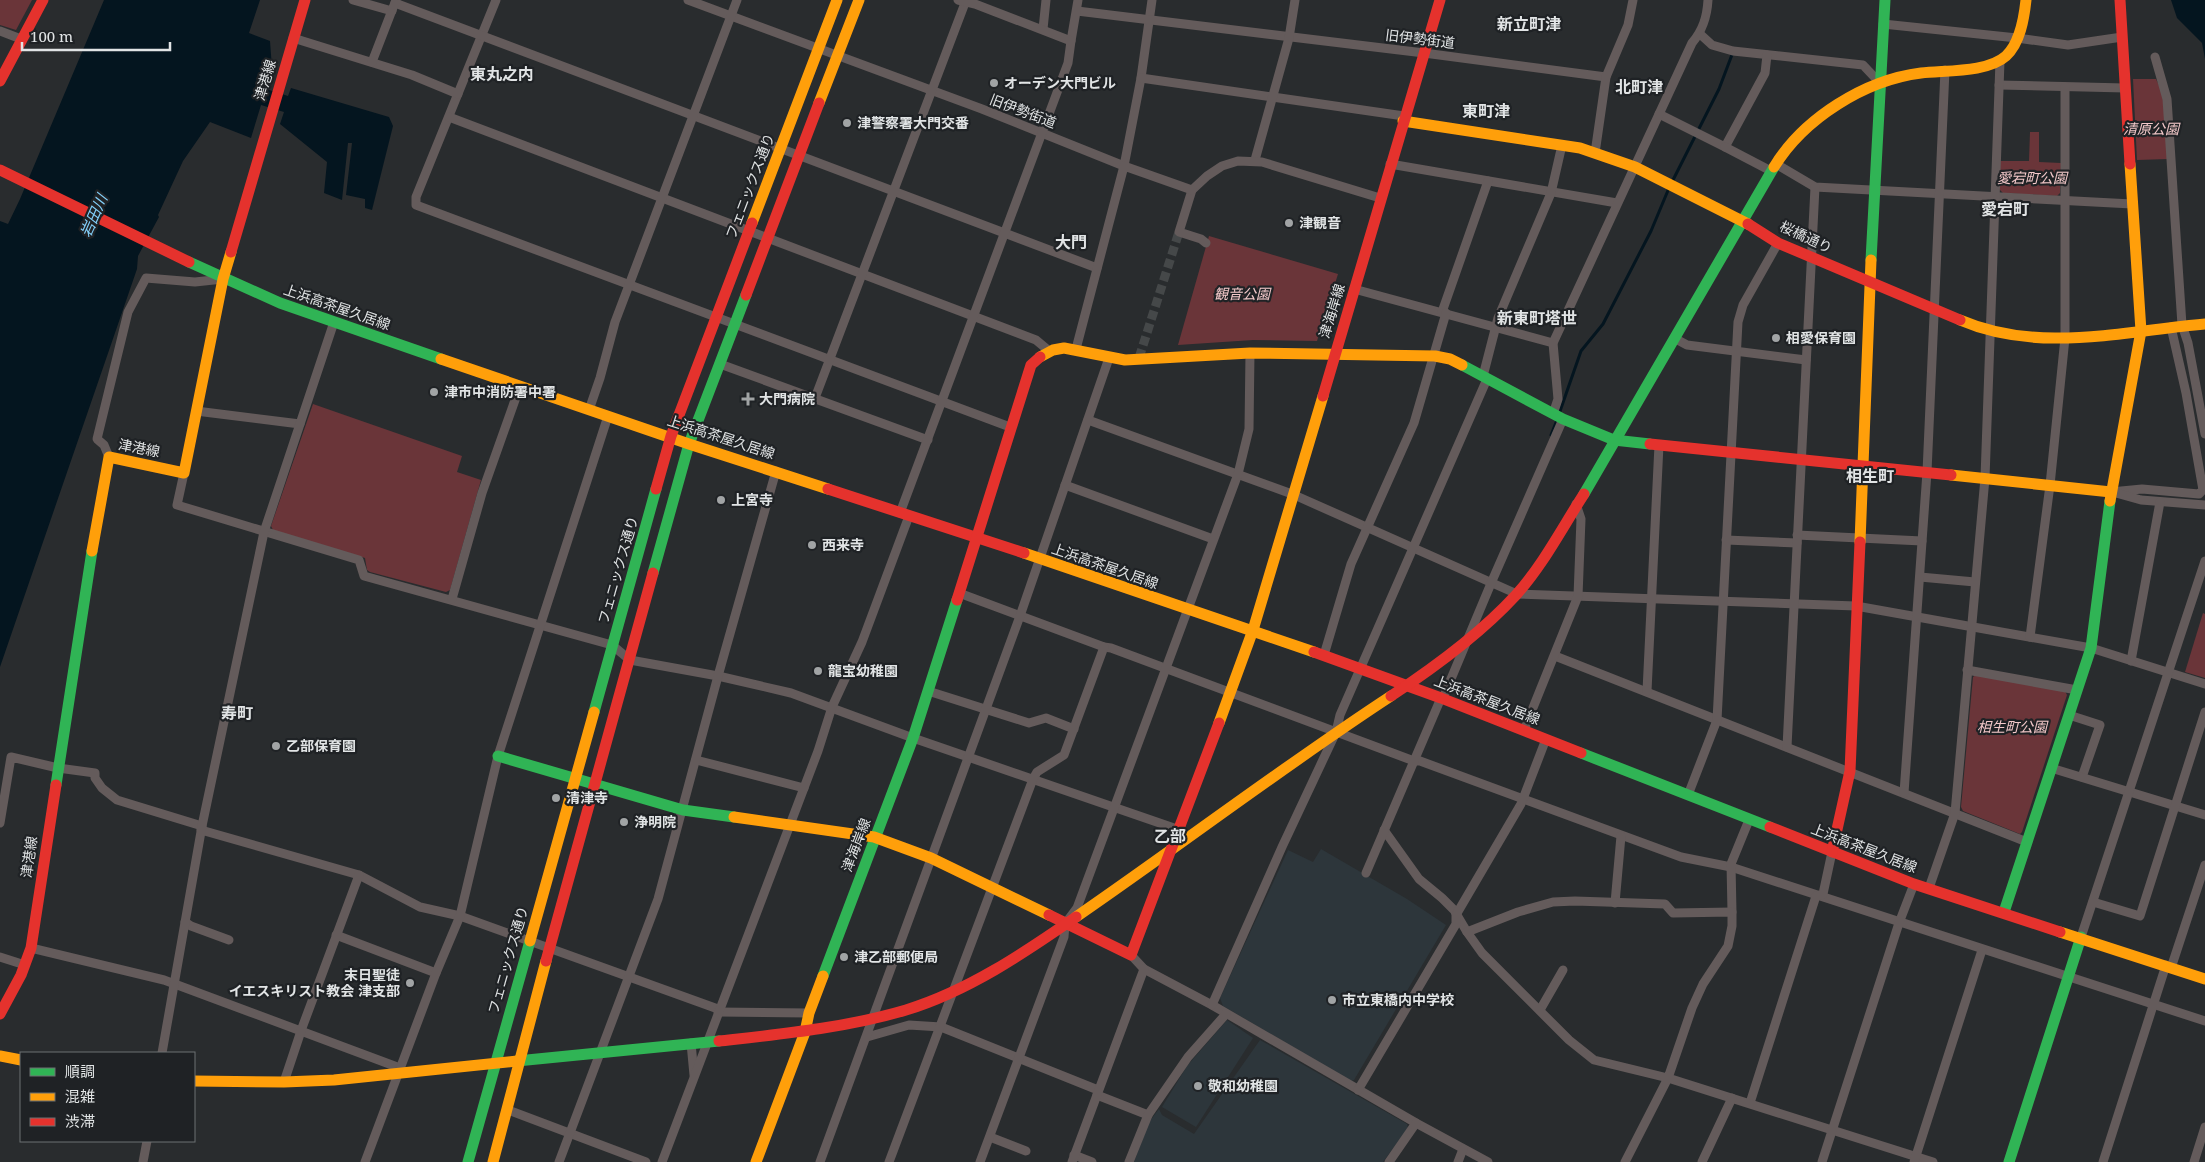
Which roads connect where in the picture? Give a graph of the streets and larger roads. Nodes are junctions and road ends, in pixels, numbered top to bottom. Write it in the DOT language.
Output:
graph roads {
  1 [pos="43,0"];
  2 [pos="305,0"];
  3 [pos="354,0"];
  4 [pos="496,0"];
  5 [pos="688,0"];
  6 [pos="738,0"];
  7 [pos="836,0"];
  8 [pos="859,0"];
  9 [pos="1046,0"];
  10 [pos="1078,0"];
  11 [pos="1152,0"];
  12 [pos="1295,0"];
  13 [pos="1440,0"];
  14 [pos="1633,0"];
  15 [pos="1708,0"];
  16 [pos="1885,0"];
  17 [pos="2026,0"];
  18 [pos="2120,0"];
  19 [pos="962,1"];
  20 [pos="394,5"];
  21 [pos="1077,10"];
  22 [pos="731,17"];
  23 [pos="1149,20"];
  24 [pos="1883,24"];
  25 [pos="1043,29"];
  26 [pos="0,31"];
  27 [pos="1700,34"];
  28 [pos="482,36"];
  29 [pos="2122,37"];
  30 [pos="293,38"];
  31 [pos="1289,38"];
  32 [pos="2017,38"];
  33 [pos="21,39"];
  34 [pos="1071,40"];
  35 [pos="818,49"];
  36 [pos="1424,53"];
  37 [pos="1767,55"];
  38 [pos="838,56"];
  39 [pos="2155,57"];
  40 [pos="2000,61"];
  41 [pos="372,62"];
  42 [pos="1945,70"];
  43 [pos="1606,77"];
  44 [pos="1141,78"];
  45 [pos="0,81"];
  46 [pos="1880,83"];
  47 [pos="1999,85"];
  48 [pos="2065,86"];
  49 [pos="2125,88"];
  50 [pos="932,91"];
  51 [pos="458,94"];
  52 [pos="1272,97"];
  53 [pos="1659,114"];
  54 [pos="694,116"];
  55 [pos="449,117"];
  56 [pos="1403,119"];
  57 [pos="1042,133"];
  58 [pos="1562,145"];
  59 [pos="1725,147"];
  60 [pos="780,148"];
  61 [pos="1595,153"];
  62 [pos="800,156"];
  63 [pos="1255,160"];
  64 [pos="1390,164"];
  65 [pos="1124,166"];
  66 [pos="1635,166"];
  67 [pos="1774,168"];
  68 [pos="0,170"];
  69 [pos="1488,181"];
  70 [pos="1815,187"];
  71 [pos="1189,189"];
  72 [pos="894,191"];
  73 [pos="1875,191"];
  74 [pos="1551,192"];
  75 [pos="1939,194"];
  76 [pos="1995,196"];
  77 [pos="662,198"];
  78 [pos="1380,198"];
  79 [pos="2065,200"];
  80 [pos="1617,204"];
  81 [pos="2132,204"];
  82 [pos="1743,220"];
  83 [pos="749,232"];
  84 [pos="1006,233"];
  85 [pos="768,238"];
  86 [pos="1778,242"];
  87 [pos="1206,243"];
  88 [pos="1811,257"];
  89 [pos="1097,268"];
  90 [pos="862,274"];
  91 [pos="223,279"];
  92 [pos="1871,281"];
  93 [pos="630,284"];
  94 [pos="1354,289"];
  95 [pos="1934,309"];
  96 [pos="1444,312"];
  97 [pos="975,316"];
  98 [pos="716,317"];
  99 [pos="334,322"];
  100 [pos="2205,324"];
  101 [pos="735,325"];
  102 [pos="2177,326"];
  103 [pos="1496,327"];
  104 [pos="1990,331"];
  105 [pos="2141,331"];
  106 [pos="1674,338"];
  107 [pos="2064,338"];
  108 [pos="1553,343"];
  109 [pos="1076,349"];
  110 [pos="1048,350"];
  111 [pos="1737,352"];
  112 [pos="1250,353"];
  113 [pos="1335,353"];
  114 [pos="1435,356"];
  115 [pos="1108,358"];
  116 [pos="829,359"];
  117 [pos="1806,360"];
  118 [pos="720,364"];
  119 [pos="1485,377"];
  120 [pos="520,386"];
  121 [pos="815,398"];
  122 [pos="942,401"];
  123 [pos="589,410"];
  124 [pos="196,411"];
  125 [pos="608,416"];
  126 [pos="1558,417"];
  127 [pos="1088,420"];
  128 [pos="300,424"];
  129 [pos="1010,427"];
  130 [pos="2205,434"];
  131 [pos="670,436"];
  132 [pos="928,440"];
  133 [pos="1614,440"];
  134 [pos="690,444"];
  135 [pos="1659,445"];
  136 [pos="1731,451"];
  137 [pos="109,457"];
  138 [pos="1801,459"];
  139 [pos="1862,466"];
  140 [pos="776,471"];
  141 [pos="1927,472"];
  142 [pos="184,473"];
  143 [pos="1238,474"];
  144 [pos="1985,478"];
  145 [pos="1065,485"];
  146 [pos="2050,485"];
  147 [pos="2111,492"];
  148 [pos="1292,494"];
  149 [pos="2160,502"];
  150 [pos="1576,504"];
  151 [pos="2205,505"];
  152 [pos="905,514"];
  153 [pos="1370,527"];
  154 [pos="264,532"];
  155 [pos="977,537"];
  156 [pos="1214,538"];
  157 [pos="1860,538"];
  158 [pos="1797,539"];
  159 [pos="1726,540"];
  160 [pos="1922,541"];
  161 [pos="1415,547"];
  162 [pos="1039,560"];
  163 [pos="2205,561"];
  164 [pos="1920,577"];
  165 [pos="1489,580"];
  166 [pos="1976,582"];
  167 [pos="959,593"];
  168 [pos="1517,594"];
  169 [pos="1578,596"];
  170 [pos="1652,598"];
  171 [pos="452,599"];
  172 [pos="1723,601"];
  173 [pos="1794,603"];
  174 [pos="1856,606"];
  175 [pos="1187,610"];
  176 [pos="1020,616"];
  177 [pos="1917,617"];
  178 [pos="540,624"];
  179 [pos="1972,626"];
  180 [pos="1253,630"];
  181 [pos="2030,637"];
  182 [pos="1467,639"];
  183 [pos="612,645"];
  184 [pos="1104,647"];
  185 [pos="2091,648"];
  186 [pos="1324,655"];
  187 [pos="1555,656"];
  188 [pos="630,660"];
  189 [pos="2131,661"];
  190 [pos="1360,668"];
  191 [pos="1166,669"];
  192 [pos="1968,670"];
  193 [pos="2168,672"];
  194 [pos="718,676"];
  195 [pos="2205,684"];
  196 [pos="1408,685"];
  197 [pos="2077,690"];
  198 [pos="928,691"];
  199 [pos="1647,692"];
  200 [pos="1230,694"];
  201 [pos="1442,698"];
  202 [pos="832,707"];
  203 [pos="985,710"];
  204 [pos="2205,712"];
  205 [pos="2069,714"];
  206 [pos="1717,720"];
  207 [pos="1074,729"];
  208 [pos="1524,730"];
  209 [pos="1336,732"];
  210 [pos="913,738"];
  211 [pos="1546,739"];
  212 [pos="1787,747"];
  213 [pos="498,756"];
  214 [pos="968,757"];
  215 [pos="696,760"];
  216 [pos="1414,762"];
  217 [pos="58,768"];
  218 [pos="2051,768"];
  219 [pos="1850,771"];
  220 [pos="2082,777"];
  221 [pos="576,778"];
  222 [pos="1033,779"];
  223 [pos="595,784"];
  224 [pos="804,788"];
  225 [pos="2129,792"];
  226 [pos="1904,793"];
  227 [pos="1688,795"];
  228 [pos="1522,800"];
  229 [pos="2174,806"];
  230 [pos="1114,807"];
  231 [pos="683,810"];
  232 [pos="1954,813"];
  233 [pos="2205,815"];
  234 [pos="1749,820"];
  235 [pos="0,823"];
  236 [pos="788,825"];
  237 [pos="201,828"];
  238 [pos="1177,829"];
  239 [pos="1384,830"];
  240 [pos="1621,836"];
  241 [pos="874,837"];
  242 [pos="2027,842"];
  243 [pos="1832,852"];
  244 [pos="1168,854"];
  245 [pos="931,858"];
  246 [pos="2205,864"];
  247 [pos="1730,868"];
  248 [pos="1366,872"];
  249 [pos="359,875"];
  250 [pos="1914,884"];
  251 [pos="993,888"];
  252 [pos="1929,888"];
  253 [pos="1816,896"];
  254 [pos="2092,902"];
  255 [pos="1615,903"];
  256 [pos="1732,912"];
  257 [pos="2004,912"];
  258 [pos="1456,915"];
  259 [pos="460,916"];
  260 [pos="185,922"];
  261 [pos="1899,923"];
  262 [pos="1065,924"];
  263 [pos="1467,932"];
  264 [pos="336,935"];
  265 [pos="2082,937"];
  266 [pos="229,940"];
  267 [pos="529,941"];
  268 [pos="31,948"];
  269 [pos="550,948"];
  270 [pos="1982,950"];
  271 [pos="1131,955"];
  272 [pos="0,957"];
  273 [pos="25,965"];
  274 [pos="2169,966"];
  275 [pos="1144,969"];
  276 [pos="1563,970"];
  277 [pos="436,973"];
  278 [pos="630,976"];
  279 [pos="2069,977"];
  280 [pos="2205,979"];
  281 [pos="174,983"];
  282 [pos="954,991"];
  283 [pos="2154,1004"];
  284 [pos="1212,1005"];
  285 [pos="718,1010"];
  286 [pos="1540,1010"];
  287 [pos="809,1013"];
  288 [pos="0,1014"];
  289 [pos="1226,1014"];
  290 [pos="872,1019"];
  291 [pos="2205,1021"];
  292 [pos="941,1027"];
  293 [pos="302,1030"];
  294 [pos="805,1032"];
  295 [pos="867,1037"];
  296 [pos="707,1041"];
  297 [pos="691,1043"];
  298 [pos="162,1052"];
  299 [pos="601,1052"];
  300 [pos="0,1056"];
  301 [pos="1019,1059"];
  302 [pos="20,1060"];
  303 [pos="519,1060"];
  304 [pos="495,1063"];
  305 [pos="400,1070"];
  306 [pos="694,1078"];
  307 [pos="1668,1078"];
  308 [pos="195,1081"];
  309 [pos="284,1082"];
  310 [pos="1358,1090"];
  311 [pos="1098,1092"];
  312 [pos="1732,1098"];
  313 [pos="1750,1103"];
  314 [pos="508,1110"];
  315 [pos="1148,1115"];
  316 [pos="1416,1123"];
  317 [pos="2205,1128"];
  318 [pos="1832,1130"];
  319 [pos="570,1133"];
  320 [pos="990,1137"];
  321 [pos="147,1142"];
  322 [pos="1463,1148"];
  323 [pos="1026,1151"];
  324 [pos="1073,1159"];
  325 [pos="1915,1159"];
  326 [pos="143,1162"];
  327 [pos="365,1162"];
  328 [pos="468,1162"];
  329 [pos="493,1162"];
  330 [pos="559,1162"];
  331 [pos="646,1162"];
  332 [pos="662,1162"];
  333 [pos="756,1162"];
  334 [pos="820,1162"];
  335 [pos="889,1162"];
  336 [pos="980,1162"];
  337 [pos="1092,1162"];
  338 [pos="1129,1162"];
  339 [pos="1389,1162"];
  340 [pos="1458,1162"];
  341 [pos="1488,1162"];
  342 [pos="1625,1162"];
  343 [pos="1702,1162"];
  344 [pos="1822,1162"];
  345 [pos="1934,1162"];
  346 [pos="2009,1162"];
  347 [pos="2103,1162"];
  348 [pos="2194,1162"];
  1 -- 33 [label="street"];
  2 -- 30 [label="street, 津港線"];
  3 -- 20 [label="street"];
  4 -- 28 [label="street"];
  5 -- 22 [label="street, 旧伊勢街道"];
  6 -- 22 [label="street"];
  7 -- 35 [label="street, フェニックス通り"];
  8 -- 38 [label="street"];
  9 -- 25 [label="street"];
  10 -- 21 [label="street"];
  11 -- 23 [label="street"];
  12 -- 31 [label="street"];
  13 -- 36 [label="street, 津海岸線"];
  14 -- 43 [label="street"];
  15 -- 27 [label="street"];
  16 -- 24 [label="street"];
  17 -- 32 [label="street"];
  18 -- 29 [label="street"];
  19 -- 25 [label="street"];
  19 -- 50 [label="street"];
  20 -- 28 [label="street"];
  20 -- 41 [label="street"];
  21 -- 23 [label="street, 旧伊勢街道"];
  21 -- 34 [label="street"];
  22 -- 35 [label="street, 旧伊勢街道"];
  22 -- 54 [label="street"];
  23 -- 31 [label="street, 旧伊勢街道"];
  23 -- 44 [label="street"];
  24 -- 32 [label="street"];
  24 -- 46 [label="street"];
  25 -- 34 [label="street"];
  26 -- 33 [label="street"];
  27 -- 37 [label="street"];
  27 -- 53 [label="street"];
  28 -- 51 [label="street"];
  28 -- 54 [label="street"];
  29 -- 32 [label="street"];
  29 -- 49 [label="street"];
  30 -- 41 [label="street"];
  30 -- 91 [label="street, 津港線"];
  31 -- 36 [label="street, 旧伊勢街道"];
  31 -- 52 [label="street"];
  32 -- 40 [label="street"];
  33 -- 45 [label="street"];
  34 -- 57 [label="street"];
  35 -- 38 [label="street, 旧伊勢街道"];
  35 -- 60 [label="street, フェニックス通り"];
  36 -- 43 [label="street, 旧伊勢街道"];
  36 -- 56 [label="street, 津海岸線"];
  37 -- 46 [label="street"];
  37 -- 59 [label="street"];
  38 -- 50 [label="street, 旧伊勢街道"];
  38 -- 62 [label="street"];
  39 -- 102 [label="street"];
  40 -- 42 [label="street"];
  40 -- 47 [label="street"];
  41 -- 51 [label="street"];
  42 -- 46 [label="street"];
  42 -- 75 [label="street"];
  43 -- 61 [label="street"];
  44 -- 52 [label="street"];
  44 -- 65 [label="street"];
  46 -- 67 [label="street"];
  46 -- 73 [label="street"];
  47 -- 48 [label="street"];
  47 -- 76 [label="street"];
  48 -- 49 [label="street"];
  48 -- 79 [label="street"];
  49 -- 81 [label="street"];
  50 -- 57 [label="street, 旧伊勢街道"];
  50 -- 72 [label="street"];
  51 -- 55 [label="street"];
  52 -- 56 [label="street"];
  52 -- 63 [label="street"];
  53 -- 59 [label="street"];
  53 -- 66 [label="street"];
  54 -- 60 [label="street"];
  54 -- 77 [label="street"];
  55 -- 77 [label="street"];
  55 -- 93 [label="street"];
  56 -- 58 [label="street, 桜橋通り"];
  56 -- 64 [label="street, 津海岸線"];
  57 -- 65 [label="street, 旧伊勢街道"];
  57 -- 84 [label="street"];
  58 -- 61 [label="street, 桜橋通り"];
  58 -- 74 [label="street"];
  59 -- 67 [label="street"];
  60 -- 62 [label="street"];
  60 -- 83 [label="street, フェニックス通り"];
  61 -- 66 [label="street, 桜橋通り"];
  62 -- 72 [label="street"];
  62 -- 85 [label="street"];
  63 -- 71 [label="street"];
  63 -- 78 [label="street"];
  64 -- 69 [label="street"];
  64 -- 78 [label="street, 津海岸線"];
  65 -- 71 [label="street, 旧伊勢街道"];
  65 -- 89 [label="street"];
  66 -- 80 [label="street"];
  66 -- 82 [label="street, 桜橋通り"];
  67 -- 70 [label="street"];
  67 -- 82 [label="street"];
  68 -- 91 [label="street, 上浜高茶屋久居線"];
  69 -- 74 [label="street"];
  69 -- 96 [label="street"];
  70 -- 73 [label="street"];
  70 -- 88 [label="street"];
  71 -- 87 [label="street"];
  72 -- 84 [label="street"];
  72 -- 90 [label="street"];
  73 -- 75 [label="street"];
  73 -- 92 [label="street"];
  74 -- 80 [label="street"];
  74 -- 103 [label="street"];
  75 -- 76 [label="street"];
  75 -- 95 [label="street"];
  76 -- 79 [label="street"];
  76 -- 104 [label="street"];
  77 -- 83 [label="street"];
  77 -- 93 [label="street"];
  78 -- 94 [label="street, 津海岸線"];
  79 -- 81 [label="street"];
  79 -- 107 [label="street"];
  80 -- 108 [label="street"];
  81 -- 105 [label="street"];
  82 -- 86 [label="street, 桜橋通り"];
  82 -- 106 [label="street"];
  83 -- 85 [label="street"];
  83 -- 98 [label="street, フェニックス通り"];
  84 -- 89 [label="street"];
  84 -- 97 [label="street"];
  85 -- 90 [label="street"];
  85 -- 101 [label="street"];
  86 -- 88 [label="street, 桜橋通り"];
  86 -- 111 [label="street"];
  88 -- 92 [label="street, 桜橋通り"];
  88 -- 117 [label="street"];
  89 -- 109 [label="street"];
  90 -- 97 [label="street"];
  90 -- 116 [label="street"];
  91 -- 99 [label="street, 上浜高茶屋久居線"];
  91 -- 124 [label="street, 津港線"];
  91 -- 137 [label="street"];
  92 -- 95 [label="street, 桜橋通り"];
  92 -- 139 [label="street"];
  93 -- 98 [label="street"];
  93 -- 123 [label="street"];
  94 -- 96 [label="street"];
  94 -- 113 [label="street, 津海岸線"];
  95 -- 104 [label="street, 桜橋通り"];
  95 -- 141 [label="street"];
  96 -- 103 [label="street"];
  96 -- 114 [label="street"];
  97 -- 110 [label="street"];
  97 -- 122 [label="street"];
  98 -- 101 [label="street"];
  98 -- 131 [label="street, フェニックス通り"];
  99 -- 120 [label="street, 上浜高茶屋久居線"];
  99 -- 128 [label="street"];
  100 -- 102 [label="street, 桜橋通り"];
  101 -- 116 [label="street"];
  101 -- 118 [label="street"];
  102 -- 105 [label="street, 桜橋通り"];
  102 -- 130 [label="street"];
  102 -- 147 [label="street"];
  103 -- 108 [label="street"];
  103 -- 119 [label="street"];
  104 -- 107 [label="street, 桜橋通り"];
  104 -- 144 [label="street"];
  105 -- 107 [label="street, 桜橋通り"];
  105 -- 147 [label="street"];
  106 -- 111 [label="street"];
  106 -- 133 [label="street"];
  107 -- 146 [label="street"];
  108 -- 126 [label="street"];
  109 -- 110 [label="street"];
  109 -- 115 [label="street"];
  110 -- 129 [label="street, 津海岸線"];
  111 -- 117 [label="street"];
  111 -- 136 [label="street"];
  112 -- 113 [label="street"];
  112 -- 115 [label="street"];
  112 -- 143 [label="street"];
  113 -- 114 [label="street"];
  113 -- 148 [label="street, 津海岸線"];
  114 -- 119 [label="street"];
  114 -- 153 [label="street"];
  115 -- 127 [label="street"];
  116 -- 121 [label="street"];
  116 -- 122 [label="street"];
  117 -- 138 [label="street"];
  118 -- 121 [label="street"];
  118 -- 134 [label="street"];
  119 -- 126 [label="street"];
  119 -- 161 [label="street"];
  120 -- 123 [label="street, 上浜高茶屋久居線"];
  120 -- 171 [label="street"];
  121 -- 132 [label="street"];
  122 -- 129 [label="street"];
  122 -- 132 [label="street"];
  123 -- 125 [label="street, 上浜高茶屋久居線"];
  124 -- 128 [label="street"];
  124 -- 142 [label="street, 津港線"];
  125 -- 131 [label="street, 上浜高茶屋久居線"];
  125 -- 178 [label="street"];
  126 -- 133 [label="street"];
  126 -- 165 [label="street"];
  127 -- 143 [label="street"];
  127 -- 145 [label="street"];
  128 -- 154 [label="street"];
  129 -- 155 [label="street, 津海岸線"];
  131 -- 134 [label="street, 上浜高茶屋久居線"];
  131 -- 183 [label="street, フェニックス通り"];
  132 -- 152 [label="street"];
  133 -- 135 [label="street"];
  133 -- 150 [label="street"];
  134 -- 140 [label="street, 上浜高茶屋久居線"];
  134 -- 188 [label="street"];
  135 -- 136 [label="street"];
  135 -- 170 [label="street"];
  136 -- 138 [label="street"];
  136 -- 159 [label="street"];
  137 -- 142 [label="street, 津港線"];
  137 -- 217 [label="street, 津港線"];
  138 -- 139 [label="street"];
  138 -- 158 [label="street"];
  139 -- 141 [label="street"];
  139 -- 157 [label="street"];
  140 -- 152 [label="street, 上浜高茶屋久居線"];
  140 -- 194 [label="street"];
  141 -- 144 [label="street"];
  141 -- 160 [label="street"];
  142 -- 154 [label="street"];
  143 -- 148 [label="street"];
  143 -- 156 [label="street"];
  144 -- 146 [label="street"];
  144 -- 166 [label="street"];
  145 -- 156 [label="street"];
  145 -- 162 [label="street"];
  146 -- 147 [label="street"];
  146 -- 181 [label="street"];
  147 -- 149 [label="street"];
  147 -- 185 [label="street"];
  148 -- 153 [label="street"];
  148 -- 180 [label="street, 津海岸線"];
  149 -- 151 [label="street"];
  149 -- 189 [label="street"];
  150 -- 168 [label="street"];
  150 -- 169 [label="street"];
  152 -- 155 [label="street, 上浜高茶屋久居線"];
  152 -- 202 [label="street"];
  153 -- 161 [label="street"];
  153 -- 186 [label="street"];
  154 -- 171 [label="street"];
  154 -- 237 [label="street"];
  155 -- 162 [label="street, 上浜高茶屋久居線"];
  155 -- 167 [label="street, 津海岸線"];
  156 -- 175 [label="street"];
  157 -- 158 [label="street"];
  157 -- 160 [label="street"];
  157 -- 174 [label="street"];
  158 -- 159 [label="street"];
  158 -- 173 [label="street"];
  159 -- 172 [label="street"];
  160 -- 164 [label="street"];
  161 -- 165 [label="street"];
  161 -- 190 [label="street"];
  162 -- 175 [label="street, 上浜高茶屋久居線"];
  162 -- 176 [label="street"];
  163 -- 193 [label="street"];
  164 -- 166 [label="street"];
  164 -- 177 [label="street"];
  165 -- 168 [label="street"];
  165 -- 182 [label="street"];
  166 -- 179 [label="street"];
  167 -- 176 [label="street"];
  167 -- 198 [label="street, 津海岸線"];
  168 -- 169 [label="street"];
  168 -- 182 [label="street"];
  169 -- 170 [label="street"];
  169 -- 187 [label="street"];
  170 -- 172 [label="street"];
  170 -- 199 [label="street"];
  171 -- 178 [label="street"];
  172 -- 173 [label="street"];
  172 -- 206 [label="street"];
  173 -- 174 [label="street"];
  173 -- 212 [label="street"];
  174 -- 177 [label="street"];
  174 -- 219 [label="street"];
  175 -- 180 [label="street, 上浜高茶屋久居線"];
  175 -- 191 [label="street"];
  176 -- 184 [label="street"];
  176 -- 203 [label="street"];
  177 -- 179 [label="street"];
  177 -- 226 [label="street"];
  178 -- 183 [label="street"];
  178 -- 213 [label="street"];
  179 -- 181 [label="street"];
  179 -- 192 [label="street"];
  180 -- 186 [label="street, 上浜高茶屋久居線"];
  180 -- 200 [label="street, 津海岸線"];
  181 -- 185 [label="street"];
  182 -- 196 [label="street"];
  182 -- 201 [label="street"];
  183 -- 188 [label="street"];
  183 -- 221 [label="street, フェニックス通り"];
  184 -- 191 [label="street"];
  184 -- 207 [label="street"];
  185 -- 189 [label="street"];
  185 -- 197 [label="street"];
  186 -- 190 [label="street, 上浜高茶屋久居線"];
  187 -- 199 [label="street"];
  187 -- 208 [label="street"];
  188 -- 194 [label="street"];
  188 -- 223 [label="street"];
  189 -- 193 [label="street"];
  190 -- 196 [label="street, 上浜高茶屋久居線"];
  190 -- 209 [label="street"];
  191 -- 200 [label="street"];
  191 -- 230 [label="street"];
  192 -- 197 [label="street"];
  192 -- 232 [label="street"];
  193 -- 195 [label="street"];
  193 -- 225 [label="street"];
  194 -- 202 [label="street"];
  194 -- 215 [label="street"];
  196 -- 201 [label="street, 上浜高茶屋久居線"];
  196 -- 209 [label="street"];
  197 -- 205 [label="street"];
  198 -- 203 [label="street"];
  198 -- 210 [label="street, 津海岸線"];
  199 -- 206 [label="street"];
  200 -- 209 [label="street"];
  200 -- 238 [label="street, 津海岸線"];
  201 -- 208 [label="street, 上浜高茶屋久居線"];
  201 -- 216 [label="street"];
  202 -- 210 [label="street"];
  202 -- 224 [label="street"];
  203 -- 207 [label="street"];
  203 -- 214 [label="street"];
  204 -- 229 [label="street"];
  205 -- 218 [label="street"];
  205 -- 220 [label="street"];
  206 -- 212 [label="street"];
  206 -- 227 [label="street"];
  207 -- 222 [label="street"];
  208 -- 211 [label="street, 上浜高茶屋久居線"];
  209 -- 216 [label="street"];
  209 -- 244 [label="street"];
  209 -- 284 [label="street"];
  210 -- 214 [label="street"];
  210 -- 241 [label="street, 津海岸線"];
  211 -- 227 [label="street, 上浜高茶屋久居線"];
  211 -- 228 [label="street"];
  212 -- 219 [label="street"];
  213 -- 221 [label="street"];
  213 -- 259 [label="street"];
  214 -- 222 [label="street"];
  214 -- 245 [label="street"];
  215 -- 224 [label="street"];
  215 -- 231 [label="street"];
  216 -- 228 [label="street"];
  216 -- 239 [label="street"];
  217 -- 235 [label="street"];
  217 -- 237 [label="street"];
  217 -- 268 [label="street, 津港線"];
  218 -- 220 [label="street"];
  218 -- 242 [label="street"];
  219 -- 226 [label="street"];
  219 -- 243 [label="street"];
  220 -- 225 [label="street"];
  221 -- 223 [label="street"];
  221 -- 267 [label="street, フェニックス通り"];
  222 -- 230 [label="street"];
  222 -- 251 [label="street"];
  223 -- 231 [label="street"];
  223 -- 269 [label="street"];
  224 -- 236 [label="street"];
  225 -- 229 [label="street"];
  225 -- 254 [label="street"];
  226 -- 232 [label="street"];
  227 -- 234 [label="street, 上浜高茶屋久居線"];
  228 -- 240 [label="street"];
  228 -- 258 [label="street"];
  229 -- 233 [label="street"];
  229 -- 254 [label="street"];
  230 -- 238 [label="street"];
  230 -- 262 [label="street"];
  231 -- 236 [label="street"];
  231 -- 278 [label="street"];
  232 -- 242 [label="street"];
  232 -- 252 [label="street"];
  234 -- 243 [label="street, 上浜高茶屋久居線"];
  234 -- 247 [label="street"];
  236 -- 241 [label="street"];
  236 -- 285 [label="street"];
  237 -- 249 [label="street"];
  237 -- 260 [label="street"];
  238 -- 244 [label="street, 津海岸線"];
  239 -- 248 [label="street"];
  239 -- 258 [label="street"];
  240 -- 247 [label="street"];
  240 -- 255 [label="street"];
  241 -- 245 [label="street"];
  241 -- 287 [label="street, 津海岸線"];
  242 -- 257 [label="street"];
  243 -- 250 [label="street, 上浜高茶屋久居線"];
  243 -- 253 [label="street"];
  244 -- 262 [label="street"];
  244 -- 271 [label="street, 津海岸線"];
  245 -- 251 [label="street"];
  245 -- 290 [label="street"];
  246 -- 274 [label="street"];
  247 -- 253 [label="street"];
  247 -- 256 [label="street"];
  249 -- 259 [label="street"];
  249 -- 264 [label="street"];
  250 -- 252 [label="street, 上浜高茶屋久居線"];
  250 -- 261 [label="street"];
  251 -- 262 [label="street"];
  251 -- 282 [label="street"];
  252 -- 257 [label="street, 上浜高茶屋久居線"];
  253 -- 261 [label="street"];
  253 -- 313 [label="street"];
  254 -- 265 [label="street"];
  255 -- 256 [label="street"];
  255 -- 263 [label="street"];
  256 -- 307 [label="street"];
  257 -- 265 [label="street, 上浜高茶屋久居線"];
  258 -- 263 [label="street"];
  258 -- 310 [label="street"];
  259 -- 267 [label="street"];
  259 -- 277 [label="street"];
  260 -- 266 [label="street"];
  260 -- 281 [label="street"];
  261 -- 270 [label="street"];
  261 -- 318 [label="street"];
  262 -- 271 [label="street"];
  262 -- 282 [label="street"];
  262 -- 301 [label="street"];
  263 -- 286 [label="street"];
  264 -- 277 [label="street"];
  264 -- 293 [label="street"];
  265 -- 274 [label="street, 上浜高茶屋久居線"];
  265 -- 279 [label="street"];
  267 -- 269 [label="street"];
  267 -- 304 [label="street, フェニックス通り"];
  268 -- 273 [label="street, 津港線"];
  268 -- 281 [label="street"];
  269 -- 278 [label="street"];
  269 -- 303 [label="street"];
  270 -- 279 [label="street"];
  270 -- 325 [label="street"];
  271 -- 275 [label="street"];
  272 -- 273 [label="street"];
  273 -- 288 [label="street, 津港線"];
  274 -- 280 [label="street, 上浜高茶屋久居線"];
  274 -- 283 [label="street"];
  275 -- 284 [label="street"];
  275 -- 311 [label="street"];
  276 -- 286 [label="street"];
  277 -- 305 [label="street"];
  278 -- 285 [label="street"];
  278 -- 299 [label="street"];
  279 -- 283 [label="street"];
  279 -- 346 [label="street"];
  281 -- 293 [label="street"];
  281 -- 298 [label="street"];
  282 -- 290 [label="street"];
  282 -- 292 [label="street"];
  283 -- 291 [label="street"];
  283 -- 347 [label="street"];
  284 -- 289 [label="street"];
  285 -- 287 [label="street"];
  285 -- 296 [label="street"];
  286 -- 307 [label="street"];
  287 -- 294 [label="street, 津海岸線"];
  289 -- 310 [label="street"];
  289 -- 315 [label="street"];
  290 -- 294 [label="street"];
  290 -- 295 [label="street"];
  292 -- 295 [label="street"];
  292 -- 301 [label="street"];
  292 -- 335 [label="street"];
  293 -- 305 [label="street"];
  293 -- 309 [label="street"];
  294 -- 296 [label="street"];
  294 -- 333 [label="street, 津海岸線"];
  295 -- 334 [label="street"];
  296 -- 297 [label="street"];
  296 -- 306 [label="street"];
  297 -- 299 [label="street"];
  297 -- 306 [label="street"];
  299 -- 303 [label="street"];
  299 -- 319 [label="street"];
  300 -- 302 [label="street"];
  301 -- 311 [label="street"];
  301 -- 320 [label="street"];
  303 -- 304 [label="street"];
  303 -- 314 [label="street"];
  304 -- 305 [label="street"];
  304 -- 328 [label="street, フェニックス通り"];
  305 -- 309 [label="street"];
  305 -- 327 [label="street"];
  306 -- 332 [label="street"];
  307 -- 312 [label="street"];
  307 -- 342 [label="street"];
  308 -- 309 [label="street"];
  310 -- 316 [label="street"];
  311 -- 315 [label="street"];
  311 -- 324 [label="street"];
  312 -- 313 [label="street"];
  312 -- 343 [label="street"];
  313 -- 318 [label="street"];
  314 -- 319 [label="street"];
  314 -- 329 [label="street"];
  315 -- 338 [label="street"];
  316 -- 322 [label="street"];
  316 -- 339 [label="street"];
  317 -- 348 [label="street"];
  318 -- 325 [label="street"];
  318 -- 344 [label="street"];
  319 -- 330 [label="street"];
  319 -- 331 [label="street"];
  320 -- 323 [label="street"];
  320 -- 336 [label="street"];
  321 -- 326 [label="street"];
  322 -- 340 [label="street"];
  322 -- 341 [label="street"];
  324 -- 337 [label="street"];
  325 -- 345 [label="street"];
}
